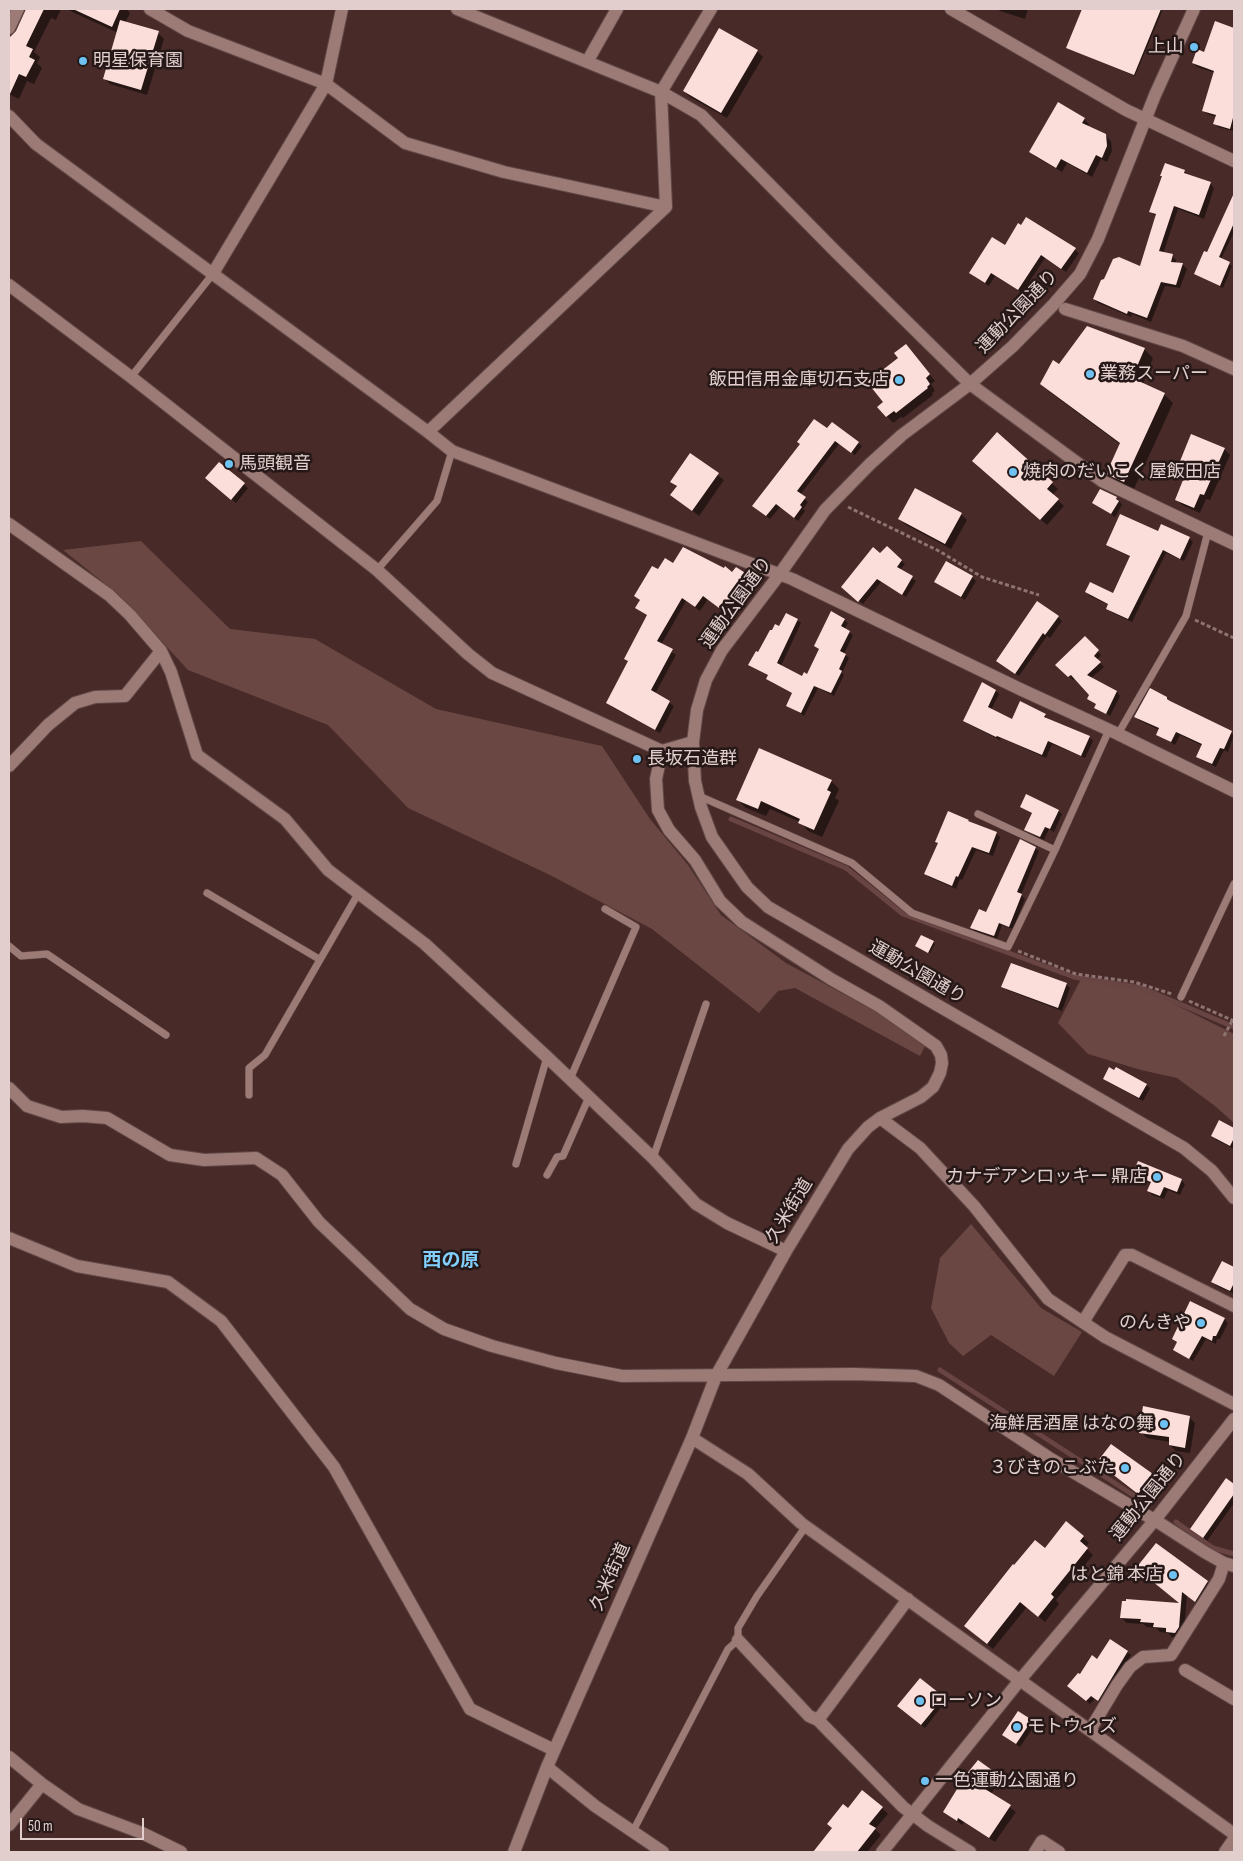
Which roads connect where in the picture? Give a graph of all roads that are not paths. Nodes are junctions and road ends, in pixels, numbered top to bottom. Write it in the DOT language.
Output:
graph roads {
  1 [pos="18,9"];
  2 [pos="150,9"];
  3 [pos="342,9"];
  4 [pos="456,9"];
  5 [pos="617,9"];
  6 [pos="711,9"];
  7 [pos="952,9"];
  8 [pos="1194,9"];
  9 [pos="9,28"];
  10 [pos="587,62"];
  11 [pos="326,84"];
  12 [pos="661,92"];
  13 [pos="9,116"];
  14 [pos="1146,120"];
  15 [pos="1234,162"];
  16 [pos="666,207"];
  17 [pos="212,275"];
  18 [pos="9,286"];
  19 [pos="1065,309"];
  20 [pos="1234,369"];
  21 [pos="131,377"];
  22 [pos="970,384"];
  23 [pos="428,432"];
  24 [pos="452,451"];
  25 [pos="9,524"];
  26 [pos="1208,532"];
  27 [pos="1234,544"];
  28 [pos="377,570"];
  29 [pos="779,575"];
  30 [pos="161,651"];
  31 [pos="1114,732"];
  32 [pos="693,742"];
  33 [pos="662,751"];
  34 [pos="9,766"];
  35 [pos="1234,791"];
  36 [pos="698,796"];
  37 [pos="978,814"];
  38 [pos="1054,850"];
  39 [pos="1234,884"];
  40 [pos="206,892"];
  41 [pos="358,894"];
  42 [pos="605,909"];
  43 [pos="9,946"];
  44 [pos="320,959"];
  45 [pos="1181,998"];
  46 [pos="706,1004"];
  47 [pos="166,1035"];
  48 [pos="547,1057"];
  49 [pos="570,1079"];
  50 [pos="9,1088"];
  51 [pos="249,1095"];
  52 [pos="589,1097"];
  53 [pos="880,1118"];
  54 [pos="653,1158"];
  55 [pos="516,1164"];
  56 [pos="547,1175"];
  57 [pos="1234,1198"];
  58 [pos="9,1238"];
  59 [pos="786,1251"];
  60 [pos="1234,1306"];
  61 [pos="1083,1322"];
  62 [pos="716,1376"];
  63 [pos="1234,1404"];
  64 [pos="1234,1419"];
  65 [pos="692,1438"];
  66 [pos="1154,1520"];
  67 [pos="806,1526"];
  68 [pos="1229,1564"];
  69 [pos="908,1599"];
  70 [pos="738,1640"];
  71 [pos="1185,1670"];
  72 [pos="1020,1680"];
  73 [pos="1234,1699"];
  74 [pos="818,1720"];
  75 [pos="1090,1730"];
  76 [pos="554,1750"];
  77 [pos="9,1757"];
  78 [pos="547,1767"];
  79 [pos="42,1784"];
  80 [pos="914,1814"];
  81 [pos="9,1825"];
  82 [pos="633,1831"];
  83 [pos="1234,1834"];
  84 [pos="1234,1839"];
  85 [pos="181,1852"];
  86 [pos="514,1852"];
  87 [pos="664,1852"];
  88 [pos="882,1852"];
  89 [pos="970,1852"];
  90 [pos="1034,1852"];
  91 [pos="1059,1852"];
  92 [pos="1225,1852"];
  1 -- 9 [label="street"];
  2 -- 11 [label="street"];
  3 -- 11 [label="street"];
  4 -- 10 [label="street"];
  5 -- 10 [label="street"];
  6 -- 12 [label="street"];
  7 -- 14 [label="street"];
  8 -- 14 [label="street, 運動公園通り"];
  10 -- 12 [label="street"];
  11 -- 16 [label="street"];
  11 -- 17 [label="street"];
  12 -- 16 [label="street"];
  12 -- 22 [label="street"];
  13 -- 17 [label="street"];
  14 -- 15 [label="street"];
  14 -- 22 [label="street, 運動公園通り"];
  16 -- 23 [label="street"];
  17 -- 21 [label="lane"];
  17 -- 23 [label="street"];
  18 -- 21 [label="street"];
  19 -- 20 [label="street"];
  21 -- 28 [label="street"];
  22 -- 26 [label="street"];
  22 -- 29 [label="street, 運動公園通り"];
  23 -- 24 [label="street"];
  24 -- 28 [label="lane"];
  24 -- 29 [label="street"];
  25 -- 30 [label="street"];
  26 -- 27 [label="street"];
  26 -- 31 [label="lane"];
  28 -- 33 [label="street"];
  29 -- 31 [label="street"];
  29 -- 32 [label="street, 運動公園通り"];
  30 -- 34 [label="street"];
  30 -- 41 [label="street"];
  31 -- 35 [label="street"];
  31 -- 38 [label="lane"];
  32 -- 33 [label="street"];
  32 -- 36 [label="street, 運動公園通り"];
  33 -- 53 [label="street, 久米街道"];
  36 -- 38 [label="lane"];
  36 -- 57 [label="street, 運動公園通り"];
  37 -- 38 [label="lane"];
  39 -- 45 [label="lane"];
  40 -- 44 [label="lane"];
  41 -- 44 [label="lane"];
  41 -- 48 [label="street"];
  42 -- 49 [label="lane"];
  43 -- 47 [label="lane"];
  44 -- 51 [label="lane"];
  46 -- 54 [label="lane"];
  48 -- 49 [label="street"];
  48 -- 55 [label="lane"];
  49 -- 52 [label="street"];
  50 -- 62 [label="street"];
  52 -- 54 [label="street"];
  52 -- 56 [label="lane"];
  53 -- 59 [label="street, 久米街道"];
  53 -- 61 [label="street"];
  54 -- 59 [label="street"];
  58 -- 76 [label="street"];
  59 -- 62 [label="street, 久米街道"];
  60 -- 61 [label="street"];
  61 -- 63 [label="street"];
  62 -- 65 [label="street, 久米街道"];
  62 -- 66 [label="street"];
  64 -- 66 [label="street, 運動公園通り"];
  65 -- 67 [label="street"];
  65 -- 76 [label="street, 久米街道"];
  66 -- 68 [label="street"];
  66 -- 72 [label="street, 運動公園通り"];
  67 -- 69 [label="street"];
  67 -- 70 [label="lane"];
  68 -- 75 [label="street"];
  69 -- 72 [label="street"];
  69 -- 74 [label="street"];
  70 -- 74 [label="street"];
  70 -- 82 [label="lane"];
  71 -- 73 [label="street"];
  72 -- 75 [label="street"];
  72 -- 80 [label="street, 運動公園通り"];
  74 -- 80 [label="street"];
  75 -- 83 [label="street"];
  76 -- 78 [label="street, 久米街道"];
  77 -- 79 [label="street"];
  78 -- 82 [label="street"];
  78 -- 86 [label="street, 久米街道"];
  79 -- 81 [label="street"];
  79 -- 85 [label="street"];
  80 -- 88 [label="street, 運動公園通り"];
  80 -- 89 [label="street"];
  82 -- 87 [label="street"];
  84 -- 92 [label="street"];
  90 -- 91 [label="street"];
}
